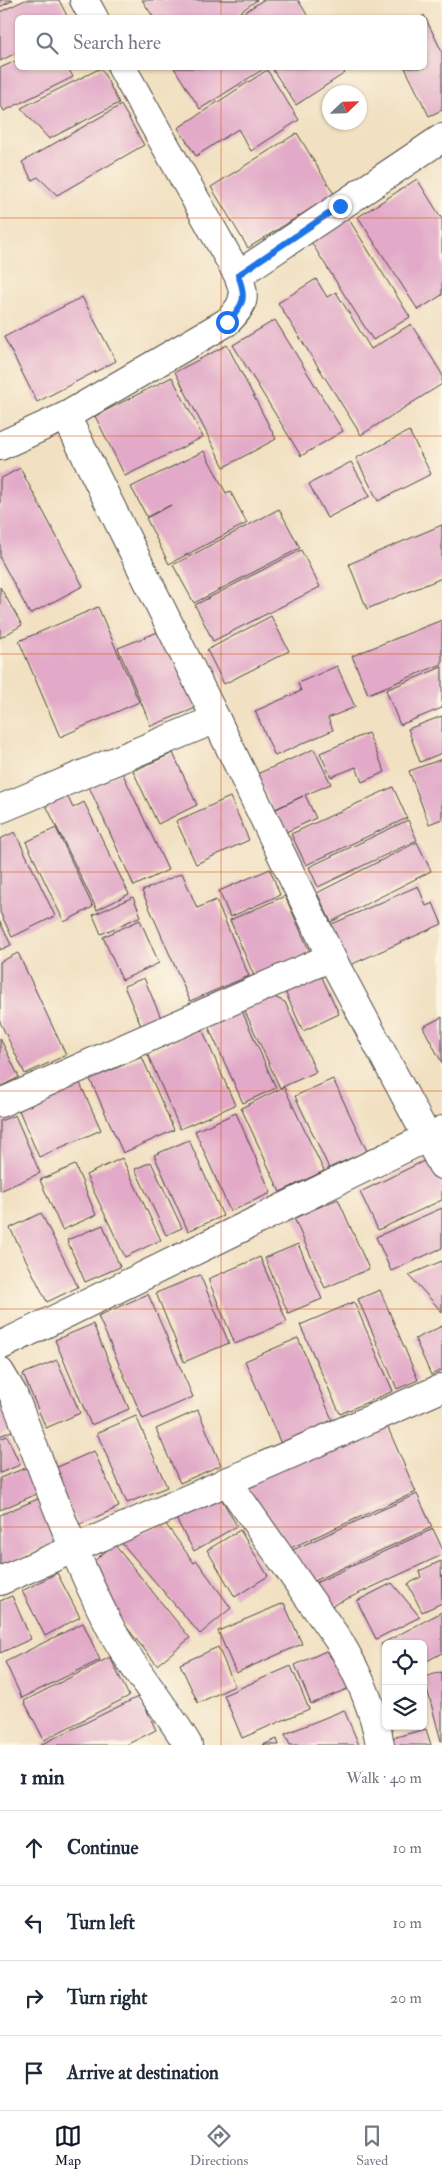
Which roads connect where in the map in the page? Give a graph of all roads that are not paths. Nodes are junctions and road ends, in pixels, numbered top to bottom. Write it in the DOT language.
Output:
graph roads {
  1 [pos="84,0"];
  2 [pos="92,15"];
  3 [pos="123,70"];
  4 [pos="442,138"];
  5 [pos="238,275"];
  6 [pos="66,416"];
  7 [pos="0,446"];
  8 [pos="216,719"];
  9 [pos="0,809"];
  10 [pos="331,957"];
  11 [pos="0,1103"];
  12 [pos="434,1134"];
  13 [pos="442,1165"];
  14 [pos="0,1346"];
  15 [pos="0,1372"];
  16 [pos="442,1388"];
  17 [pos="227,1481"];
  18 [pos="74,1548"];
  19 [pos="0,1581"];
  20 [pos="188,1745"];
  21 [pos="380,1745"];
  1 -- 2 [label="street"];
  3 -- 5 [label="street"];
  4 -- 5 [label="street"];
  5 -- 6 [label="street"];
  6 -- 7 [label="street"];
  6 -- 8 [label="street"];
  8 -- 9 [label="street"];
  8 -- 10 [label="street"];
  10 -- 11 [label="street"];
  10 -- 12 [label="street"];
  12 -- 13 [label="street"];
  12 -- 14 [label="street"];
  15 -- 18 [label="street"];
  16 -- 17 [label="street"];
  17 -- 18 [label="street"];
  17 -- 21 [label="street"];
  18 -- 19 [label="street"];
  18 -- 20 [label="street"];
}
